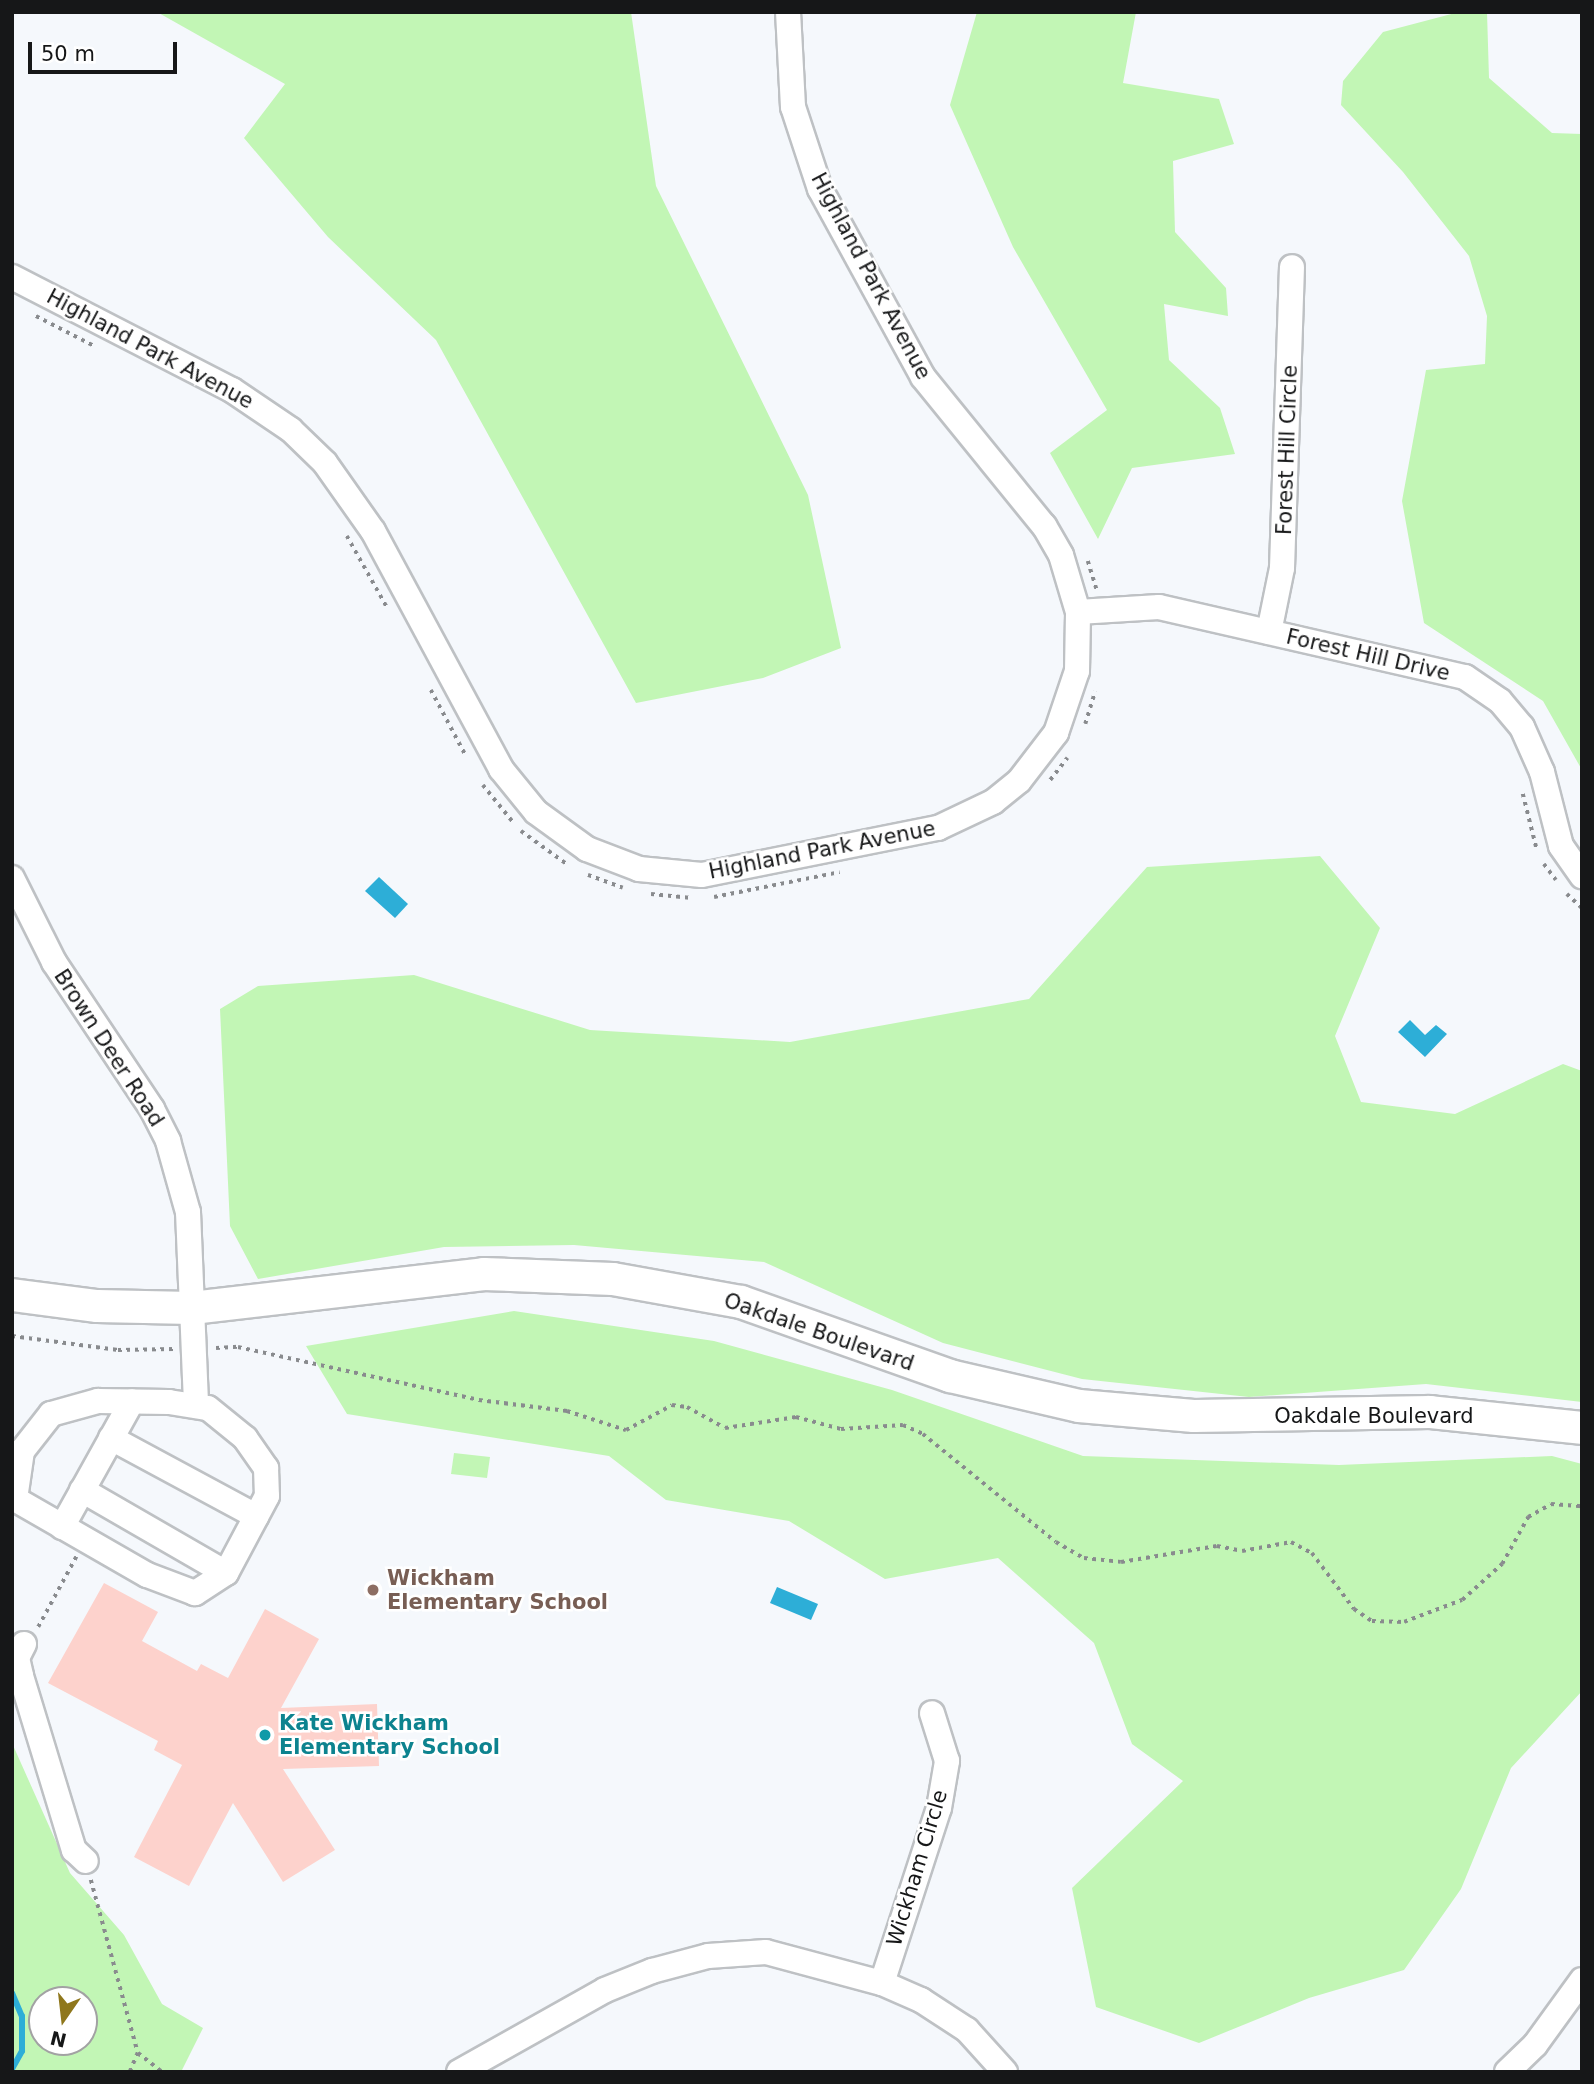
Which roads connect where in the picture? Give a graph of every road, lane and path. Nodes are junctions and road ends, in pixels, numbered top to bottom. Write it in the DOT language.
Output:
graph roads {
  1 [pos="788,12"];
  2 [pos="1292,267"];
  3 [pos="12,277"];
  4 [pos="33,315"];
  5 [pos="99,349"];
  6 [pos="341,524"];
  7 [pos="1086,557"];
  8 [pos="1103,609"];
  9 [pos="1078,612"];
  10 [pos="390,614"];
  11 [pos="1269,632"];
  12 [pos="1098,679"];
  13 [pos="428,684"];
  14 [pos="1082,729"];
  15 [pos="1069,755"];
  16 [pos="468,759"];
  17 [pos="480,779"];
  18 [pos="1522,787"];
  19 [pos="1042,789"];
  20 [pos="849,870"];
  21 [pos="12,878"];
  22 [pos="1568,884"];
  23 [pos="627,889"];
  24 [pos="647,894"];
  25 [pos="708,897"];
  26 [pos="698,898"];
  27 [pos="1582,908"];
  28 [pos="12,1295"];
  29 [pos="192,1308"];
  30 [pos="12,1336"];
  31 [pos="194,1348"];
  32 [pos="132,1401"];
  33 [pos="196,1406"];
  34 [pos="1582,1428"];
  35 [pos="111,1437"];
  36 [pos="82,1490"];
  37 [pos="1582,1506"];
  38 [pos="256,1516"];
  39 [pos="62,1527"];
  40 [pos="77,1555"];
  41 [pos="226,1573"];
  42 [pos="30,1638"];
  43 [pos="932,1713"];
  44 [pos="86,1861"];
  45 [pos="1582,1980"];
  46 [pos="882,1983"];
  47 [pos="138,2053"];
  48 [pos="130,2072"];
  49 [pos="162,2072"];
  50 [pos="460,2072"];
  51 [pos="1005,2072"];
  52 [pos="1507,2072"];
  1 -- 9 [label="street, Highland Park Avenue"];
  2 -- 11 [label="street, Forest Hill Circle"];
  3 -- 9 [label="street, Highland Park Avenue"];
  4 -- 5 [label="path"];
  6 -- 10 [label="path"];
  7 -- 8 [label="path"];
  8 -- 9 [label="street, Forest Hill Drive"];
  8 -- 11 [label="street, Forest Hill Drive"];
  11 -- 22 [label="street, Forest Hill Drive"];
  12 -- 14 [label="path"];
  13 -- 16 [label="path"];
  15 -- 19 [label="path"];
  17 -- 23 [label="path"];
  18 -- 22 [label="path"];
  20 -- 25 [label="path"];
  21 -- 29 [label="street, Brown Deer Road"];
  22 -- 27 [label="path"];
  24 -- 26 [label="path"];
  28 -- 29 [label="main road, Oakdale Boulevard"];
  29 -- 31 [label="street, Brown Deer Road"];
  29 -- 34 [label="main road, Oakdale Boulevard"];
  30 -- 31 [label="path"];
  31 -- 33 [label="street, Brown Deer Road"];
  31 -- 37 [label="path"];
  32 -- 33 [label="street"];
  32 -- 35 [label="street"];
  32 -- 39 [label="street"];
  33 -- 38 [label="street"];
  35 -- 36 [label="street"];
  35 -- 38 [label="street"];
  36 -- 39 [label="street"];
  36 -- 41 [label="street"];
  38 -- 41 [label="street"];
  39 -- 41 [label="street"];
  40 -- 42 [label="path"];
  42 -- 44 [label="street"];
  43 -- 46 [label="street, Wickham Circle"];
  44 -- 47 [label="path"];
  45 -- 52 [label="street"];
  46 -- 50 [label="street"];
  46 -- 51 [label="street"];
  47 -- 48 [label="path"];
  47 -- 49 [label="path"];
}
